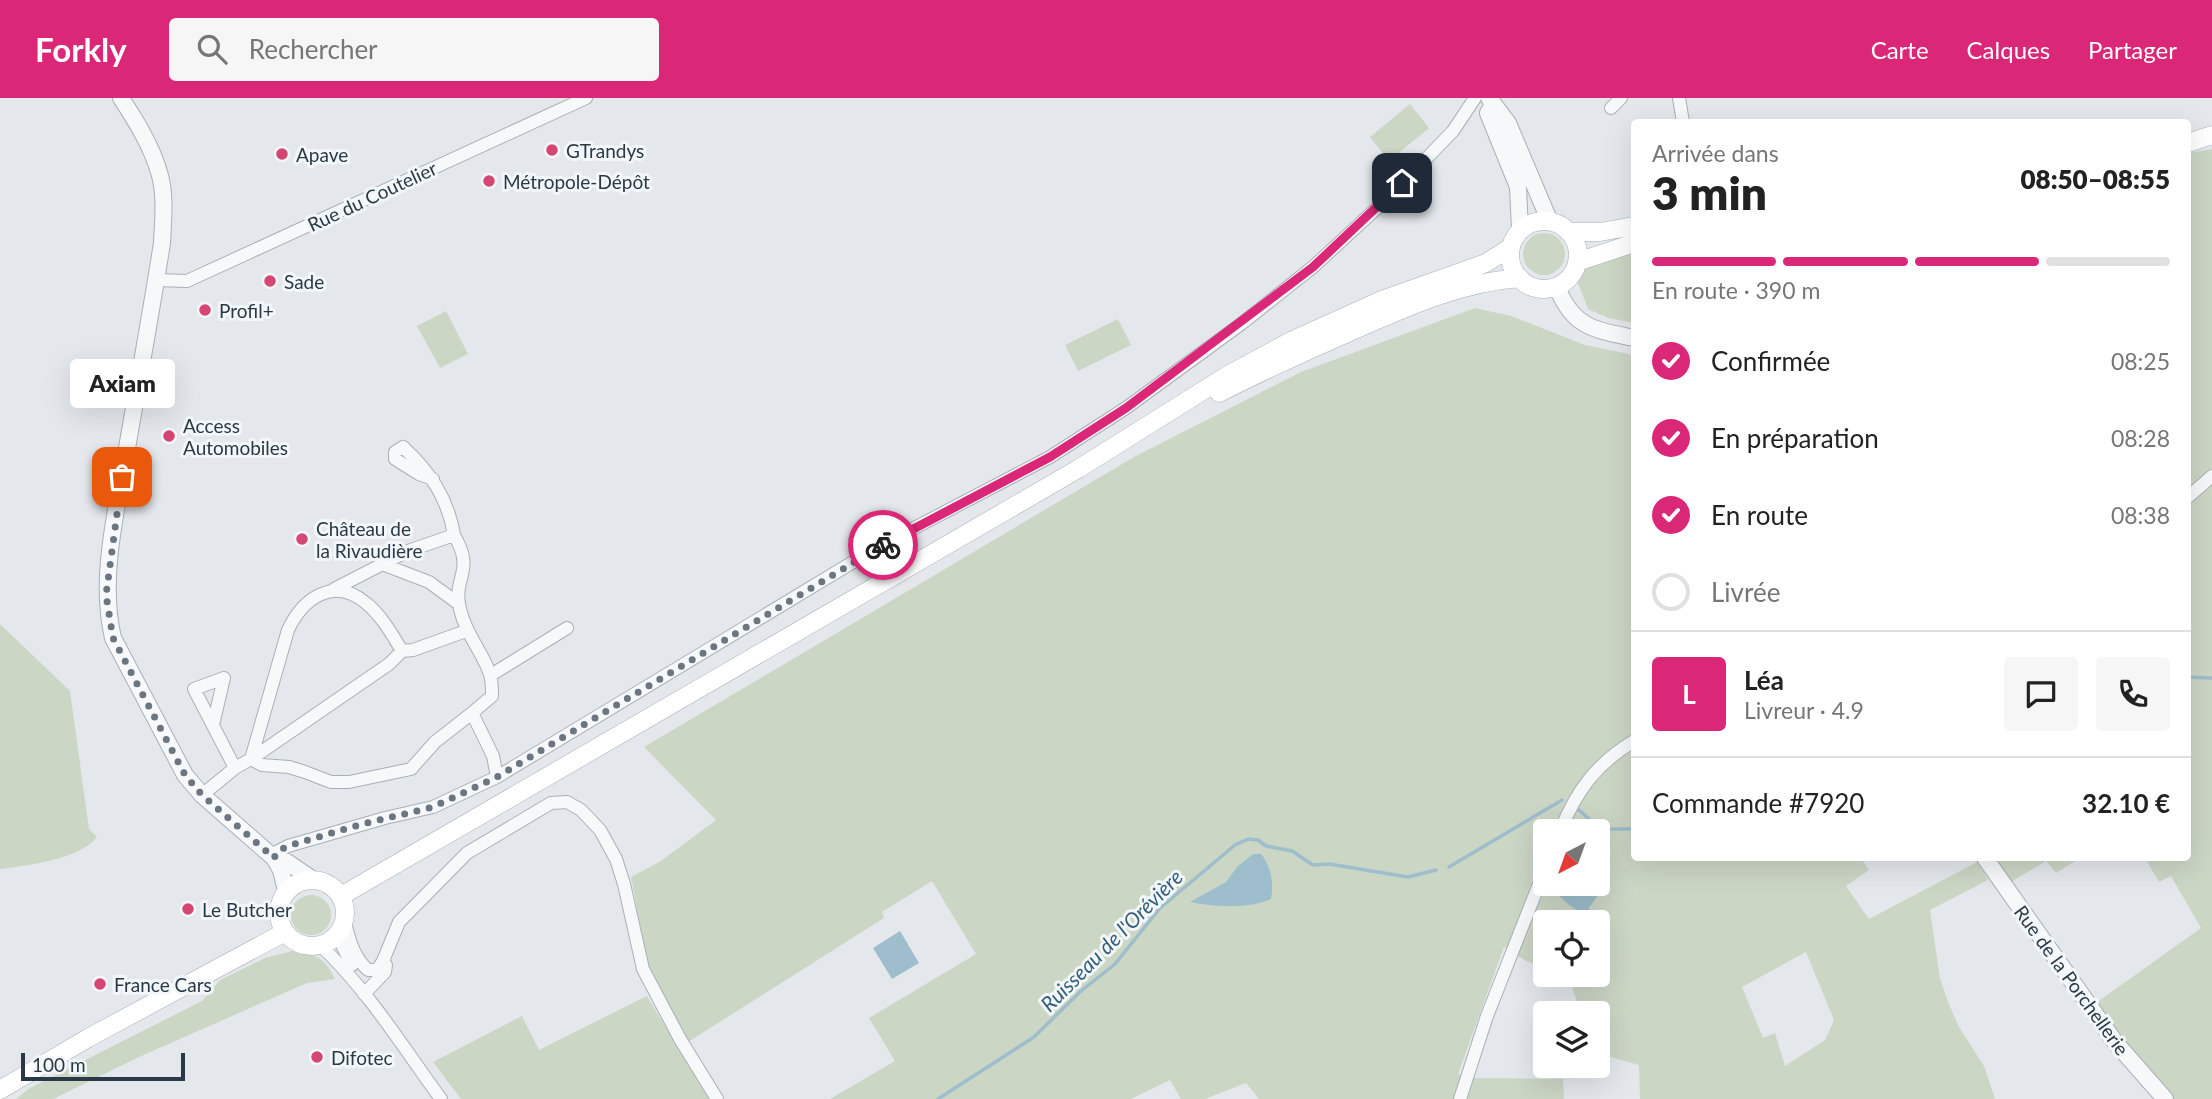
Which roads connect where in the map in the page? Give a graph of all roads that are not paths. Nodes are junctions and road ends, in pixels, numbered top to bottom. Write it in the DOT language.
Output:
graph roads {
  1 [pos="121,98"];
  2 [pos="586,98"];
  3 [pos="1475,98"];
  4 [pos="1621,98"];
  5 [pos="1679,98"];
  6 [pos="1491,102"];
  7 [pos="1611,108"];
  8 [pos="1682,119"];
  9 [pos="2212,138"];
  10 [pos="2191,142"];
  11 [pos="1550,222"];
  12 [pos="1631,227"];
  13 [pos="1520,230"];
  14 [pos="1568,232"];
  15 [pos="1631,244"];
  16 [pos="1511,247"];
  17 [pos="1577,262"];
  18 [pos="1520,278"];
  19 [pos="156,280"];
  20 [pos="1557,287"];
  21 [pos="1631,337"];
  22 [pos="1122,441"];
  23 [pos="2212,476"];
  24 [pos="433,479"];
  25 [pos="2191,494"];
  26 [pos="454,535"];
  27 [pos="382,564"];
  28 [pos="334,589"];
  29 [pos="459,604"];
  30 [pos="567,628"];
  31 [pos="466,631"];
  32 [pos="401,651"];
  33 [pos="491,675"];
  34 [pos="472,713"];
  35 [pos="213,725"];
  36 [pos="1631,743"];
  37 [pos="251,759"];
  38 [pos="234,768"];
  39 [pos="497,777"];
  40 [pos="202,795"];
  41 [pos="1565,819"];
  42 [pos="274,858"];
  43 [pos="1987,861"];
  44 [pos="312,879"];
  45 [pos="286,891"];
  46 [pos="341,896"];
  47 [pos="1534,896"];
  48 [pos="341,928"];
  49 [pos="285,932"];
  50 [pos="320,945"];
  51 [pos="389,947"];
  52 [pos="364,994"];
  53 [pos="0,1090"];
  54 [pos="441,1099"];
  55 [pos="717,1099"];
  56 [pos="1460,1099"];
  57 [pos="2165,1099"];
  1 -- 19 [label="street"];
  2 -- 19 [label="street, Rue du Coutelier"];
  3 -- 39 [label="street"];
  4 -- 7 [label="street"];
  5 -- 8 [label="street"];
  6 -- 11 [label="street"];
  6 -- 13 [label="street"];
  9 -- 10 [label="main road"];
  11 -- 13 [label="main road"];
  11 -- 14 [label="main road"];
  12 -- 14 [label="main road"];
  13 -- 16 [label="main road"];
  14 -- 17 [label="main road"];
  15 -- 17 [label="main road"];
  16 -- 18 [label="main road"];
  16 -- 22 [label="main road"];
  17 -- 20 [label="main road"];
  18 -- 20 [label="main road"];
  18 -- 22 [label="main road"];
  19 -- 40 [label="street"];
  20 -- 21 [label="street"];
  22 -- 46 [label="main road"];
  23 -- 25 [label="street"];
  24 -- 26 [label="street"];
  26 -- 27 [label="street"];
  26 -- 29 [label="street"];
  27 -- 28 [label="street"];
  27 -- 29 [label="street"];
  28 -- 32 [label="street"];
  28 -- 37 [label="street"];
  29 -- 31 [label="street"];
  30 -- 33 [label="street"];
  31 -- 32 [label="street"];
  31 -- 33 [label="street"];
  32 -- 37 [label="street"];
  33 -- 34 [label="street"];
  34 -- 37 [label="street"];
  34 -- 39 [label="street"];
  35 -- 38 [label="street"];
  36 -- 41 [label="street"];
  37 -- 38 [label="street"];
  38 -- 40 [label="street"];
  39 -- 42 [label="street"];
  40 -- 42 [label="street"];
  42 -- 44 [label="street"];
  42 -- 45 [label="street"];
  43 -- 57 [label="street, Rue de la Porchellerie"];
  44 -- 45 [label="main road"];
  44 -- 46 [label="main road"];
  45 -- 49 [label="main road"];
  46 -- 48 [label="main road"];
  47 -- 56 [label="street"];
  48 -- 50 [label="main road"];
  48 -- 51 [label="street"];
  48 -- 52 [label="street"];
  49 -- 50 [label="main road"];
  49 -- 53 [label="main road"];
  50 -- 52 [label="street"];
  51 -- 52 [label="street"];
  51 -- 55 [label="street"];
  52 -- 54 [label="street"];
}
